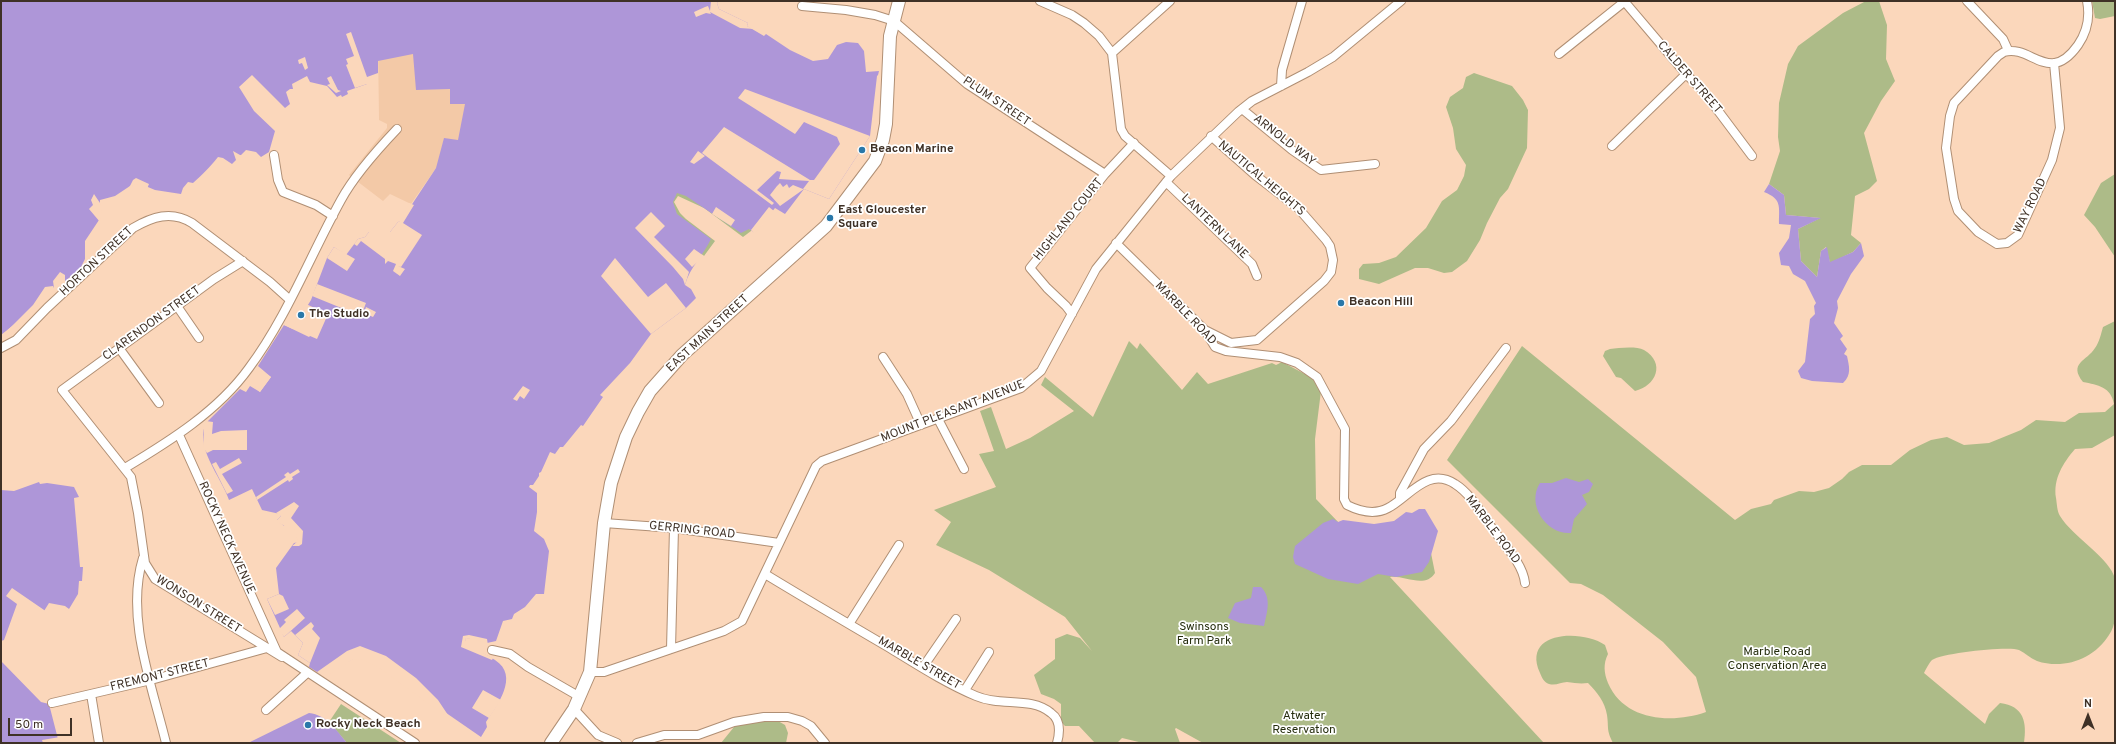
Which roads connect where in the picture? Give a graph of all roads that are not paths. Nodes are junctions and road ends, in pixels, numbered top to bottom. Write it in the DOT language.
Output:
graph roads {
  1 [pos="899,1"];
  2 [pos="1170,1"];
  3 [pos="1302,1"];
  4 [pos="1401,1"];
  5 [pos="1624,1"];
  6 [pos="1967,1"];
  7 [pos="2087,1"];
  8 [pos="1045,2"];
  9 [pos="802,6"];
  10 [pos="894,21"];
  11 [pos="2008,50"];
  12 [pos="1112,53"];
  13 [pos="1559,54"];
  14 [pos="2054,63"];
  15 [pos="1686,74"];
  16 [pos="1281,86"];
  17 [pos="1242,109"];
  18 [pos="397,129"];
  19 [pos="1211,136"];
  20 [pos="1134,143"];
  21 [pos="1612,146"];
  22 [pos="274,155"];
  23 [pos="1752,156"];
  24 [pos="1376,164"];
  25 [pos="1105,174"];
  26 [pos="1169,179"];
  27 [pos="333,216"];
  28 [pos="1116,243"];
  29 [pos="243,261"];
  30 [pos="1257,276"];
  31 [pos="290,300"];
  32 [pos="177,306"];
  33 [pos="1072,314"];
  34 [pos="1204,329"];
  35 [pos="199,338"];
  36 [pos="1,348"];
  37 [pos="119,348"];
  38 [pos="1506,348"];
  39 [pos="883,357"];
  40 [pos="62,390"];
  41 [pos="159,403"];
  42 [pos="938,418"];
  43 [pos="921,424"];
  44 [pos="179,435"];
  45 [pos="125,468"];
  46 [pos="964,469"];
  47 [pos="1400,499"];
  48 [pos="604,523"];
  49 [pos="674,528"];
  50 [pos="779,543"];
  51 [pos="899,545"];
  52 [pos="144,557"];
  53 [pos="765,574"];
  54 [pos="1525,582"];
  55 [pos="956,619"];
  56 [pos="849,624"];
  57 [pos="267,648"];
  58 [pos="671,649"];
  59 [pos="492,650"];
  60 [pos="989,652"];
  61 [pos="282,657"];
  62 [pos="923,667"];
  63 [pos="590,672"];
  64 [pos="307,673"];
  65 [pos="150,680"];
  66 [pos="965,690"];
  67 [pos="91,694"];
  68 [pos="580,697"];
  69 [pos="52,703"];
  70 [pos="574,709"];
  71 [pos="266,710"];
  72 [pos="99,743"];
  73 [pos="166,743"];
  74 [pos="415,743"];
  75 [pos="551,743"];
  76 [pos="617,743"];
  77 [pos="637,743"];
  78 [pos="825,743"];
  79 [pos="1057,743"];
  1 -- 10 [label="main road, EAST MAIN STREET"];
  2 -- 12 [label="street"];
  3 -- 16 [label="street"];
  4 -- 16 [label="street, MOUNT PLEASANT AVENUE"];
  5 -- 13 [label="street"];
  5 -- 15 [label="street, CALDER STREET"];
  6 -- 11 [label="street"];
  7 -- 14 [label="street"];
  8 -- 12 [label="street"];
  9 -- 10 [label="street"];
  10 -- 25 [label="street, PLUM STREET"];
  10 -- 48 [label="main road, EAST MAIN STREET"];
  11 -- 14 [label="street"];
  11 -- 14 [label="street, WAY ROAD"];
  12 -- 20 [label="street, LANTERN LANE"];
  15 -- 21 [label="street"];
  15 -- 23 [label="street, CALDER STREET"];
  16 -- 17 [label="street, MOUNT PLEASANT AVENUE"];
  17 -- 19 [label="street, MOUNT PLEASANT AVENUE"];
  17 -- 24 [label="street, ARNOLD WAY"];
  18 -- 27 [label="street"];
  19 -- 26 [label="street, MOUNT PLEASANT AVENUE"];
  19 -- 34 [label="street, NAUTICAL HEIGHTS"];
  20 -- 25 [label="street, HIGHLAND COURT"];
  20 -- 26 [label="street, LANTERN LANE"];
  22 -- 27 [label="street"];
  25 -- 33 [label="street, HIGHLAND COURT"];
  26 -- 28 [label="street, MOUNT PLEASANT AVENUE"];
  26 -- 30 [label="street, LANTERN LANE"];
  27 -- 31 [label="street"];
  28 -- 33 [label="street, MOUNT PLEASANT AVENUE"];
  28 -- 34 [label="street, MARBLE ROAD"];
  29 -- 31 [label="street"];
  29 -- 32 [label="street, CLARENDON STREET"];
  29 -- 36 [label="street, HORTON STREET"];
  31 -- 44 [label="street"];
  32 -- 35 [label="street"];
  32 -- 37 [label="street, CLARENDON STREET"];
  33 -- 42 [label="street, MOUNT PLEASANT AVENUE"];
  34 -- 47 [label="street, MARBLE ROAD"];
  37 -- 40 [label="street, CLARENDON STREET"];
  37 -- 41 [label="street"];
  38 -- 47 [label="street"];
  39 -- 43 [label="street"];
  40 -- 45 [label="street, WONSON STREET"];
  42 -- 43 [label="street, MOUNT PLEASANT AVENUE"];
  42 -- 46 [label="street"];
  43 -- 50 [label="street, MOUNT PLEASANT AVENUE"];
  44 -- 45 [label="street"];
  44 -- 61 [label="street, ROCKY NECK AVENUE"];
  45 -- 52 [label="street, WONSON STREET"];
  47 -- 54 [label="street, MARBLE ROAD"];
  48 -- 49 [label="street, GERRING ROAD"];
  48 -- 63 [label="main road, EAST MAIN STREET"];
  49 -- 50 [label="street, GERRING ROAD"];
  49 -- 58 [label="street"];
  50 -- 53 [label="street, MOUNT PLEASANT AVENUE"];
  51 -- 56 [label="street"];
  52 -- 57 [label="street, WONSON STREET"];
  52 -- 65 [label="street"];
  53 -- 56 [label="street, MARBLE STREET"];
  53 -- 58 [label="street, MOUNT PLEASANT AVENUE"];
  55 -- 62 [label="street"];
  56 -- 62 [label="street, MARBLE STREET"];
  57 -- 61 [label="street, WONSON STREET"];
  57 -- 65 [label="street, FREMONT STREET"];
  58 -- 63 [label="street, MOUNT PLEASANT AVENUE"];
  59 -- 68 [label="street"];
  60 -- 66 [label="street"];
  61 -- 64 [label="street, ROCKY NECK AVENUE"];
  62 -- 66 [label="street, MARBLE STREET"];
  63 -- 68 [label="main road, EAST MAIN STREET"];
  64 -- 71 [label="street"];
  64 -- 74 [label="street, ROCKY NECK AVENUE"];
  65 -- 67 [label="street, FREMONT STREET"];
  65 -- 73 [label="street"];
  66 -- 79 [label="street, MARBLE STREET"];
  67 -- 69 [label="street, FREMONT STREET"];
  67 -- 72 [label="street"];
  68 -- 70 [label="main road, EAST MAIN STREET"];
  70 -- 75 [label="main road, EAST MAIN STREET"];
  70 -- 76 [label="street"];
  77 -- 78 [label="street"];
}
